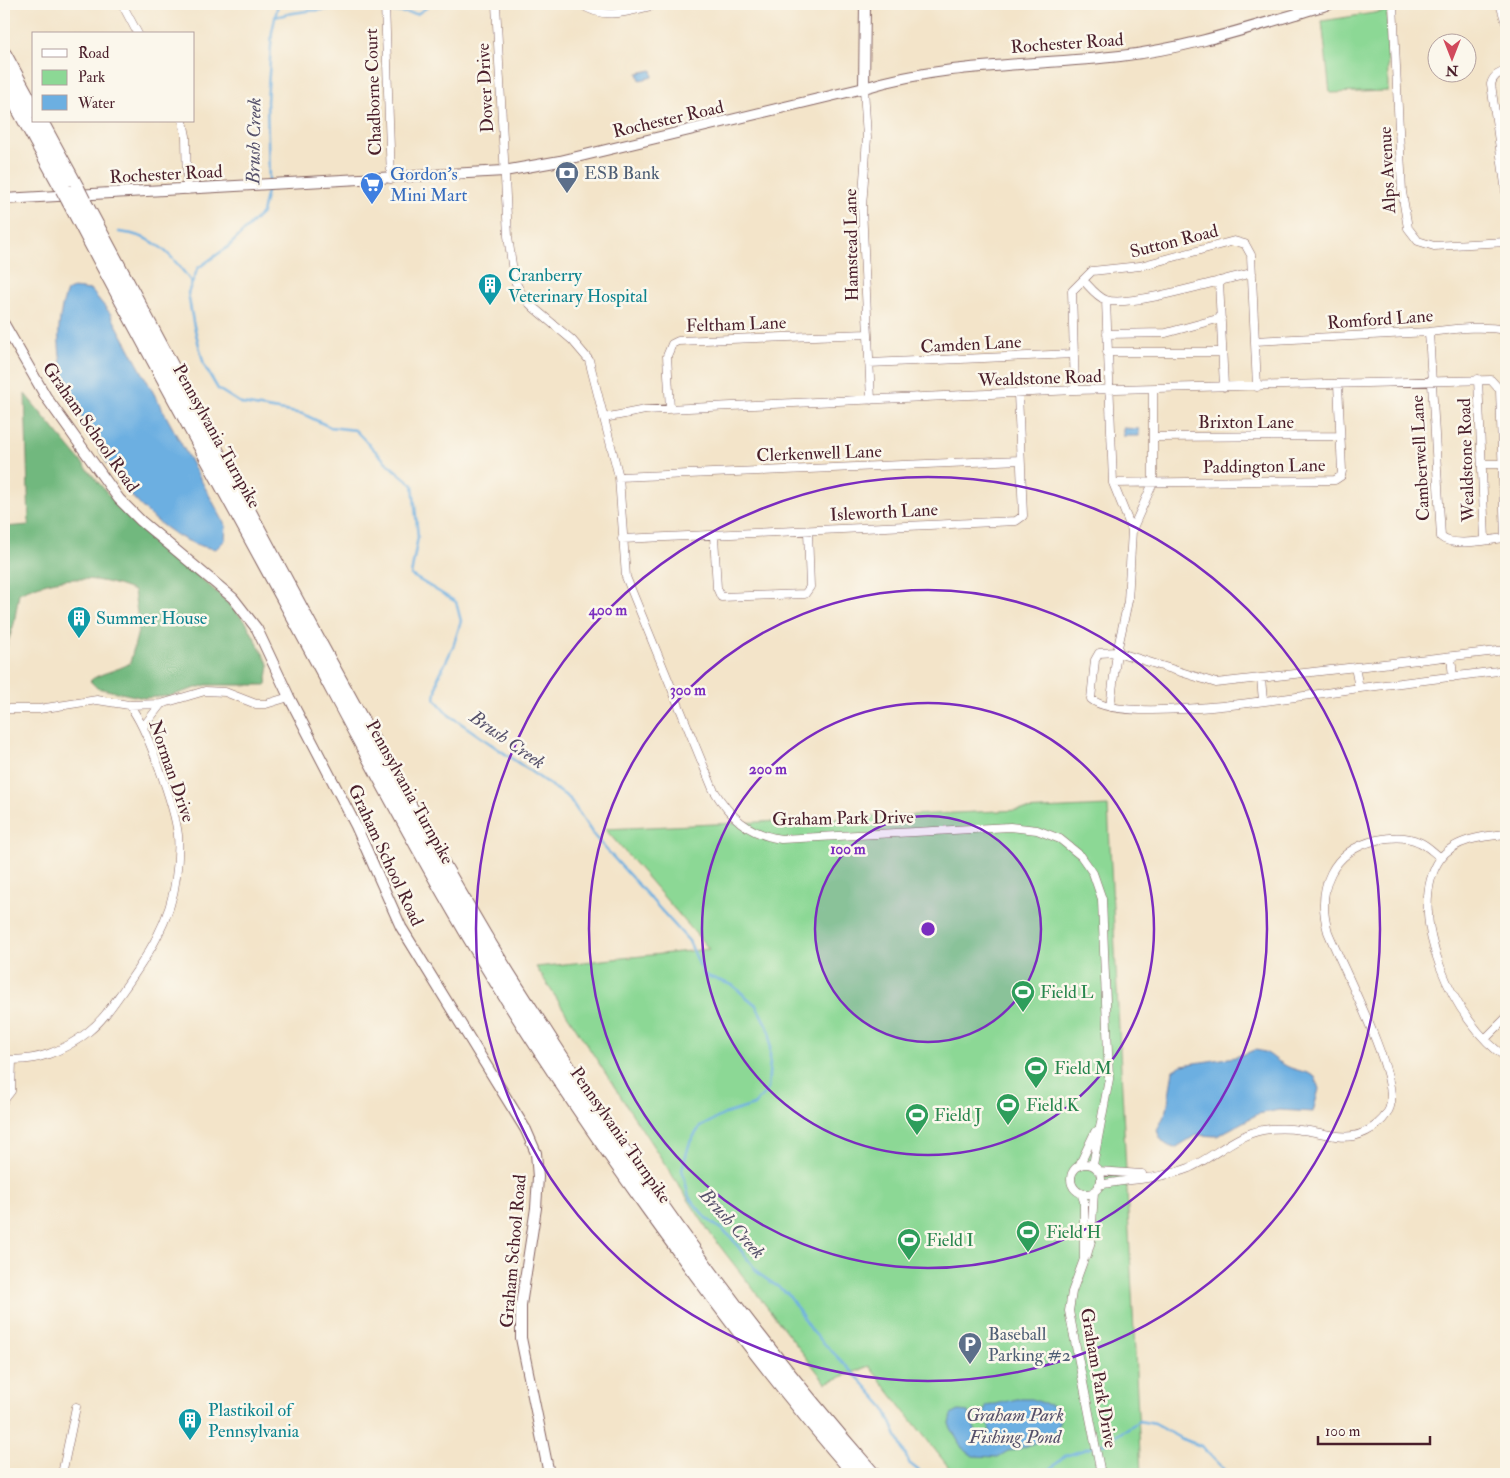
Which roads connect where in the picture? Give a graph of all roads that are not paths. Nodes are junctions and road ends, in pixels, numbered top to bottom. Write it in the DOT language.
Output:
graph roads {
  1 [pos="122,4"];
  2 [pos="385,4"];
  3 [pos="496,4"];
  4 [pos="581,4"];
  5 [pos="658,4"];
  6 [pos="865,4"];
  7 [pos="1330,4"];
  8 [pos="1394,4"];
  9 [pos="1500,4"];
  10 [pos="1506,23"];
  11 [pos="137,32"];
  12 [pos="4,55"];
  13 [pos="1506,71"];
  14 [pos="4,81"];
  15 [pos="864,88"];
  16 [pos="32,106"];
  17 [pos="40,122"];
  18 [pos="183,122"];
  19 [pos="504,172"];
  20 [pos="391,179"];
  21 [pos="188,190"];
  22 [pos="1506,192"];
  23 [pos="73,195"];
  24 [pos="4,199"];
  25 [pos="1506,242"];
  26 [pos="1252,273"];
  27 [pos="1083,280"];
  28 [pos="1219,280"];
  29 [pos="1106,300"];
  30 [pos="1221,318"];
  31 [pos="4,324"];
  32 [pos="1506,330"];
  33 [pos="1429,332"];
  34 [pos="868,334"];
  35 [pos="1107,334"];
  36 [pos="1255,341"];
  37 [pos="1107,352"];
  38 [pos="1222,352"];
  39 [pos="1074,354"];
  40 [pos="869,363"];
  41 [pos="1478,379"];
  42 [pos="1431,381"];
  43 [pos="1338,384"];
  44 [pos="1224,387"];
  45 [pos="1257,387"];
  46 [pos="1153,389"];
  47 [pos="1075,390"];
  48 [pos="1109,390"];
  49 [pos="1018,393"];
  50 [pos="871,400"];
  51 [pos="670,408"];
  52 [pos="604,418"];
  53 [pos="1340,436"];
  54 [pos="1153,437"];
  55 [pos="1020,460"];
  56 [pos="1482,464"];
  57 [pos="1504,464"];
  58 [pos="619,477"];
  59 [pos="1113,483"];
  60 [pos="1153,483"];
  61 [pos="1132,530"];
  62 [pos="808,531"];
  63 [pos="714,536"];
  64 [pos="1506,538"];
  65 [pos="622,539"];
  66 [pos="1485,540"];
  67 [pos="1506,650"];
  68 [pos="1117,652"];
  69 [pos="1451,657"];
  70 [pos="1356,667"];
  71 [pos="1506,670"];
  72 [pos="1453,677"];
  73 [pos="1260,678"];
  74 [pos="1359,688"];
  75 [pos="289,697"];
  76 [pos="1262,700"];
  77 [pos="161,704"];
  78 [pos="129,705"];
  79 [pos="1110,707"];
  80 [pos="4,709"];
  81 [pos="142,727"];
  82 [pos="1506,834"];
  83 [pos="1441,858"];
  84 [pos="1506,1018"];
  85 [pos="1486,1038"];
  86 [pos="1506,1058"];
  87 [pos="8,1060"];
  88 [pos="4,1100"];
  89 [pos="1100,1124"];
  90 [pos="1079,1166"];
  91 [pos="1096,1168"];
  92 [pos="1164,1175"];
  93 [pos="1097,1188"];
  94 [pos="1081,1193"];
  95 [pos="1084,1259"];
  96 [pos="76,1407"];
  97 [pos="62,1474"];
  98 [pos="549,1474"];
  99 [pos="856,1474"];
  100 [pos="872,1474"];
  101 [pos="1101,1474"];
  1 -- 11 [label="street"];
  2 -- 20 [label="street, Chadborne Court"];
  3 -- 19 [label="street, Dover Drive"];
  4 -- 5 [label="street"];
  6 -- 15 [label="street"];
  7 -- 15 [label="street, Rochester Road"];
  8 -- 25 [label="street, Alps Avenue"];
  9 -- 10 [label="street"];
  12 -- 16 [label="highway"];
  13 -- 22 [label="street"];
  14 -- 23 [label="highway, Pennsylvania Turnpike"];
  15 -- 19 [label="street, Rochester Road"];
  15 -- 34 [label="street, Hamstead Lane"];
  17 -- 23 [label="highway, Pennsylvania Turnpike"];
  18 -- 21 [label="street"];
  19 -- 20 [label="street, Rochester Road"];
  19 -- 52 [label="street, Graham Park Drive"];
  20 -- 21 [label="street, Rochester Road"];
  21 -- 24 [label="street, Rochester Road"];
  23 -- 99 [label="highway, Pennsylvania Turnpike"];
  23 -- 100 [label="highway, Pennsylvania Turnpike"];
  26 -- 27 [label="street, Sutton Road"];
  26 -- 28 [label="street"];
  26 -- 36 [label="street, Sutton Road"];
  27 -- 29 [label="street"];
  27 -- 39 [label="street"];
  28 -- 29 [label="street"];
  28 -- 30 [label="street"];
  29 -- 35 [label="street"];
  30 -- 35 [label="street"];
  30 -- 38 [label="street"];
  31 -- 75 [label="street, Graham School Road"];
  32 -- 33 [label="street, Romford Lane"];
  33 -- 36 [label="street, Romford Lane"];
  33 -- 42 [label="street, Camberwell Lane"];
  34 -- 40 [label="street, Hamstead Lane"];
  34 -- 51 [label="street, Feltham Lane"];
  35 -- 37 [label="street"];
  36 -- 45 [label="street, Sutton Road"];
  37 -- 38 [label="street"];
  37 -- 48 [label="street"];
  38 -- 44 [label="street"];
  39 -- 40 [label="street, Camden Lane"];
  39 -- 47 [label="street"];
  40 -- 50 [label="street, Hamstead Lane"];
  41 -- 42 [label="street, Wealdstone Road"];
  41 -- 56 [label="street, Wealdstone Road"];
  41 -- 57 [label="street, Wealdstone Road"];
  42 -- 43 [label="street, Wealdstone Road"];
  42 -- 66 [label="street, Camberwell Lane"];
  43 -- 45 [label="street, Wealdstone Road"];
  43 -- 53 [label="street, Paddington Lane"];
  44 -- 45 [label="street, Wealdstone Road"];
  44 -- 46 [label="street, Wealdstone Road"];
  46 -- 48 [label="street, Wealdstone Road"];
  46 -- 54 [label="street"];
  47 -- 48 [label="street, Wealdstone Road"];
  47 -- 49 [label="street, Wealdstone Road"];
  48 -- 59 [label="street"];
  49 -- 50 [label="street, Wealdstone Road"];
  49 -- 55 [label="street, Isleworth Lane"];
  50 -- 51 [label="street, Wealdstone Road"];
  51 -- 52 [label="street, Wealdstone Road"];
  52 -- 58 [label="street, Graham Park Drive"];
  53 -- 54 [label="street, Brixton Lane"];
  53 -- 60 [label="street, Paddington Lane"];
  54 -- 60 [label="street"];
  55 -- 58 [label="street, Clerkenwell Lane"];
  55 -- 62 [label="street, Isleworth Lane"];
  56 -- 57 [label="street"];
  56 -- 66 [label="street, Wealdstone Road"];
  57 -- 64 [label="street, Wealdstone Road"];
  58 -- 65 [label="street, Graham Park Drive"];
  59 -- 60 [label="street"];
  59 -- 61 [label="street"];
  60 -- 61 [label="street"];
  61 -- 68 [label="street"];
  62 -- 63 [label="street, Isleworth Lane"];
  62 -- 63 [label="street"];
  63 -- 65 [label="street, Isleworth Lane"];
  64 -- 66 [label="street"];
  65 -- 89 [label="street, Graham Park Drive"];
  67 -- 69 [label="street"];
  68 -- 73 [label="street"];
  68 -- 79 [label="street"];
  68 -- 79 [label="street"];
  69 -- 70 [label="street"];
  69 -- 72 [label="street"];
  70 -- 73 [label="street"];
  70 -- 74 [label="street"];
  71 -- 72 [label="street"];
  72 -- 74 [label="street"];
  73 -- 76 [label="street"];
  74 -- 76 [label="street"];
  75 -- 77 [label="street, Norman Drive"];
  75 -- 98 [label="street, Graham School Road"];
  76 -- 79 [label="street"];
  77 -- 78 [label="street, Norman Drive"];
  77 -- 81 [label="street"];
  78 -- 80 [label="street, Norman Drive"];
  78 -- 81 [label="street, Norman Drive"];
  81 -- 87 [label="street, Norman Drive"];
  82 -- 83 [label="street"];
  83 -- 85 [label="street"];
  83 -- 92 [label="street"];
  84 -- 85 [label="street"];
  85 -- 86 [label="street"];
  87 -- 88 [label="street"];
  89 -- 90 [label="street, Graham Park Drive"];
  89 -- 91 [label="street, Graham Park Drive"];
  90 -- 91 [label="street"];
  90 -- 94 [label="street, Graham Park Drive"];
  91 -- 92 [label="street"];
  91 -- 93 [label="street, Graham Park Drive"];
  92 -- 93 [label="street"];
  93 -- 94 [label="street"];
  93 -- 95 [label="street, Graham Park Drive"];
  94 -- 95 [label="street, Graham Park Drive"];
  95 -- 101 [label="street, Graham Park Drive"];
  96 -- 97 [label="street"];
}
